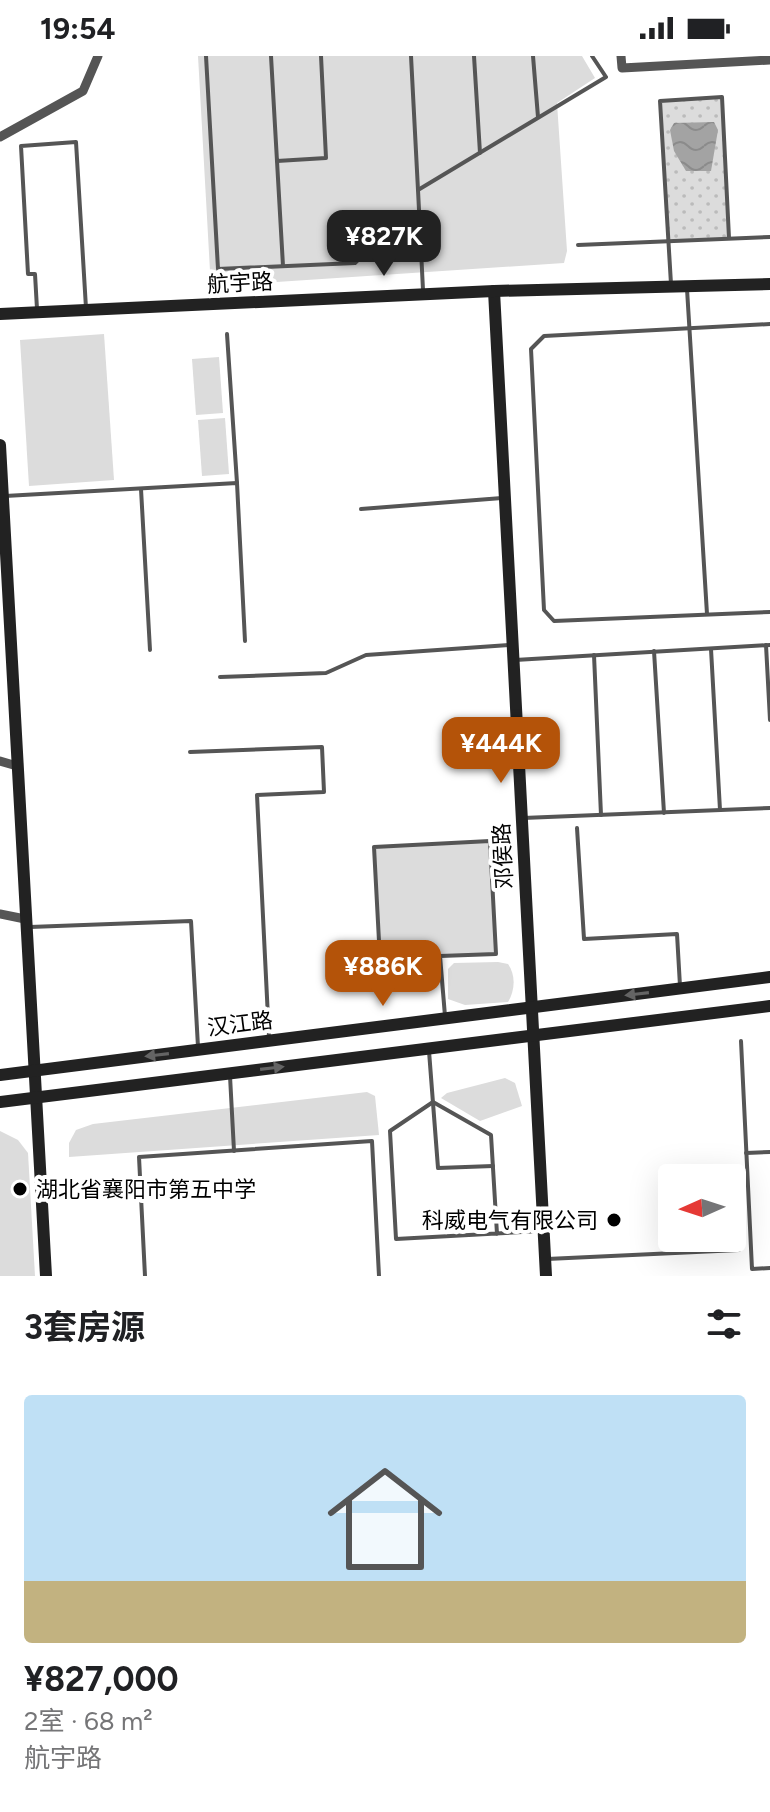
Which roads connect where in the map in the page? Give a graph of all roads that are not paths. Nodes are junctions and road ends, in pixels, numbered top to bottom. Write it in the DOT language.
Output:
graph roads {
  1 [pos="98,56"];
  2 [pos="206,56"];
  3 [pos="271,56"];
  4 [pos="321,56"];
  5 [pos="411,56"];
  6 [pos="474,56"];
  7 [pos="533,56"];
  8 [pos="592,56"];
  9 [pos="621,56"];
  10 [pos="770,60"];
  11 [pos="538,118"];
  12 [pos="0,137"];
  13 [pos="480,153"];
  14 [pos="277,161"];
  15 [pos="418,190"];
  16 [pos="770,237"];
  17 [pos="729,238"];
  18 [pos="669,241"];
  19 [pos="420,242"];
  20 [pos="578,245"];
  21 [pos="283,266"];
  22 [pos="770,284"];
  23 [pos="687,286"];
  24 [pos="671,287"];
  25 [pos="494,291"];
  26 [pos="423,294"];
  27 [pos="87,310"];
  28 [pos="37,313"];
  29 [pos="0,314"];
  30 [pos="770,324"];
  31 [pos="689,329"];
  32 [pos="227,334"];
  33 [pos="0,445"];
  34 [pos="237,483"];
  35 [pos="141,489"];
  36 [pos="3,496"];
  37 [pos="505,498"];
  38 [pos="361,509"];
  39 [pos="3,572"];
  40 [pos="770,612"];
  41 [pos="707,614"];
  42 [pos="245,641"];
  43 [pos="512,644"];
  44 [pos="768,645"];
  45 [pos="711,648"];
  46 [pos="150,650"];
  47 [pos="654,651"];
  48 [pos="594,655"];
  49 [pos="513,660"];
  50 [pos="220,677"];
  51 [pos="770,720"];
  52 [pos="190,752"];
  53 [pos="0,761"];
  54 [pos="17,766"];
  55 [pos="770,808"];
  56 [pos="720,810"];
  57 [pos="664,813"];
  58 [pos="601,815"];
  59 [pos="521,819"];
  60 [pos="577,828"];
  61 [pos="0,914"];
  62 [pos="25,923"];
  63 [pos="440,956"];
  64 [pos="770,977"];
  65 [pos="680,989"];
  66 [pos="770,1006"];
  67 [pos="530,1007"];
  68 [pos="445,1018"];
  69 [pos="532,1036"];
  70 [pos="269,1040"];
  71 [pos="741,1041"];
  72 [pos="429,1048"];
  73 [pos="199,1049"];
  74 [pos="33,1071"];
  75 [pos="230,1073"];
  76 [pos="0,1075"];
  77 [pos="34,1098"];
  78 [pos="0,1102"];
  79 [pos="433,1102"];
  80 [pos="234,1151"];
  81 [pos="770,1152"];
  82 [pos="746,1153"];
  83 [pos="493,1166"];
  84 [pos="543,1231"];
  85 [pos="497,1234"];
  86 [pos="696,1252"];
  87 [pos="545,1259"];
  88 [pos="770,1268"];
  89 [pos="46,1276"];
  90 [pos="145,1276"];
  91 [pos="379,1276"];
  92 [pos="546,1276"];
  1 -- 12 [label="street"];
  2 -- 21 [label="lane"];
  3 -- 14 [label="lane"];
  4 -- 14 [label="lane"];
  5 -- 15 [label="lane"];
  6 -- 13 [label="lane"];
  7 -- 11 [label="lane"];
  8 -- 11 [label="lane"];
  9 -- 10 [label="street"];
  11 -- 13 [label="lane"];
  13 -- 15 [label="lane"];
  14 -- 21 [label="lane"];
  15 -- 19 [label="lane"];
  16 -- 17 [label="lane"];
  17 -- 18 [label="lane"];
  17 -- 18 [label="lane"];
  18 -- 20 [label="lane"];
  18 -- 24 [label="lane"];
  19 -- 21 [label="lane"];
  19 -- 26 [label="lane"];
  22 -- 23 [label="street, 航宇路"];
  23 -- 24 [label="street, 航宇路"];
  23 -- 31 [label="lane"];
  24 -- 25 [label="street, 航宇路"];
  25 -- 26 [label="street, 航宇路"];
  25 -- 37 [label="street, 邓侯路"];
  26 -- 27 [label="street, 航宇路"];
  27 -- 28 [label="street, 航宇路"];
  27 -- 28 [label="lane"];
  28 -- 29 [label="street, 航宇路"];
  30 -- 31 [label="lane"];
  31 -- 41 [label="lane"];
  31 -- 41 [label="lane"];
  32 -- 34 [label="lane"];
  33 -- 36 [label="street"];
  34 -- 35 [label="lane"];
  34 -- 42 [label="lane"];
  35 -- 36 [label="lane"];
  35 -- 46 [label="lane"];
  36 -- 39 [label="street"];
  37 -- 38 [label="lane"];
  37 -- 43 [label="street, 邓侯路"];
  39 -- 54 [label="street"];
  40 -- 41 [label="lane"];
  43 -- 49 [label="street, 邓侯路"];
  43 -- 50 [label="lane"];
  44 -- 45 [label="lane"];
  44 -- 51 [label="lane"];
  45 -- 47 [label="lane"];
  45 -- 56 [label="lane"];
  47 -- 48 [label="lane"];
  47 -- 57 [label="lane"];
  48 -- 49 [label="lane"];
  48 -- 58 [label="lane"];
  49 -- 59 [label="street, 邓侯路"];
  52 -- 70 [label="lane"];
  53 -- 54 [label="street"];
  54 -- 62 [label="street"];
  55 -- 56 [label="lane"];
  56 -- 57 [label="lane"];
  57 -- 58 [label="lane"];
  58 -- 59 [label="lane"];
  59 -- 67 [label="street, 邓侯路"];
  60 -- 65 [label="lane"];
  61 -- 62 [label="street"];
  62 -- 73 [label="lane"];
  62 -- 74 [label="street"];
  63 -- 63 [label="lane"];
  63 -- 68 [label="lane"];
  64 -- 65 [label="street, 汉江路"];
  65 -- 67 [label="street, 汉江路, one-way"];
  66 -- 69 [label="street"];
  67 -- 68 [label="street, 汉江路"];
  67 -- 69 [label="street, 邓侯路"];
  68 -- 70 [label="street, 汉江路"];
  69 -- 72 [label="street"];
  69 -- 84 [label="street, 邓侯路"];
  70 -- 73 [label="street, 汉江路"];
  71 -- 82 [label="lane"];
  75 -- 72 [label="street, one-way"];
  72 -- 79 [label="lane"];
  73 -- 74 [label="street, 汉江路, one-way"];
  74 -- 76 [label="street, 汉江路"];
  74 -- 77 [label="street"];
  75 -- 77 [label="street"];
  75 -- 80 [label="lane"];
  77 -- 78 [label="street"];
  77 -- 89 [label="street"];
  79 -- 83 [label="lane"];
  79 -- 83 [label="lane"];
  79 -- 85 [label="lane"];
  80 -- 90 [label="lane"];
  80 -- 91 [label="lane"];
  81 -- 82 [label="lane"];
  82 -- 88 [label="lane"];
  83 -- 85 [label="lane"];
  84 -- 85 [label="lane"];
  84 -- 87 [label="street, 邓侯路"];
  86 -- 87 [label="lane"];
  87 -- 92 [label="street, 邓侯路"];
}
